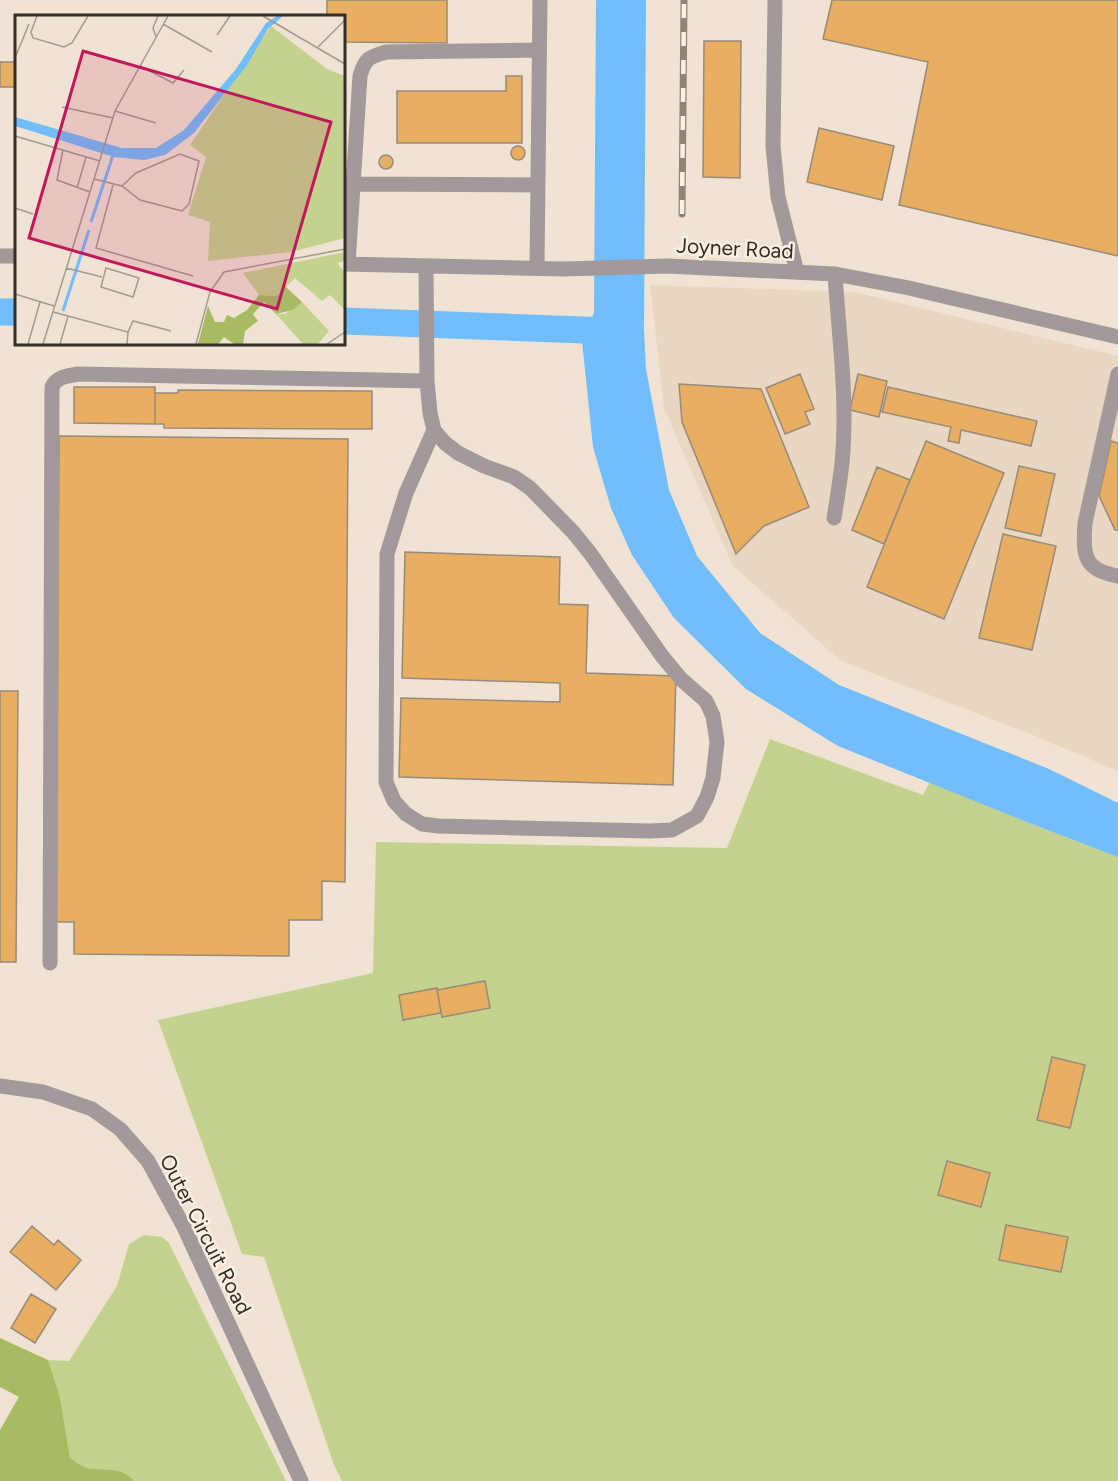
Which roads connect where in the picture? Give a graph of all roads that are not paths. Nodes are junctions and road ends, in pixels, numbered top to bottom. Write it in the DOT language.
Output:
graph roads {
  1 [pos="540,0"];
  2 [pos="775,0"];
  3 [pos="539,50"];
  4 [pos="353,184"];
  5 [pos="538,185"];
  6 [pos="346,264"];
  7 [pos="426,266"];
  8 [pos="537,268"];
  9 [pos="797,272"];
  10 [pos="835,274"];
  11 [pos="1118,337"];
  12 [pos="1118,374"];
  13 [pos="427,381"];
  14 [pos="1113,419"];
  15 [pos="434,430"];
  16 [pos="834,518"];
  17 [pos="1118,576"];
  18 [pos="50,963"];
  19 [pos="0,1086"];
  20 [pos="301,1481"];
  1 -- 3 [label="street"];
  2 -- 9 [label="street"];
  3 -- 4 [label="street"];
  3 -- 5 [label="street"];
  4 -- 5 [label="street"];
  4 -- 6 [label="street"];
  5 -- 8 [label="street"];
  6 -- 7 [label="street, Joyner Road"];
  7 -- 8 [label="street, Joyner Road"];
  7 -- 13 [label="street"];
  8 -- 9 [label="street, Joyner Road"];
  9 -- 10 [label="street, Joyner Road"];
  10 -- 11 [label="street, Joyner Road"];
  10 -- 16 [label="street"];
  12 -- 14 [label="street"];
  13 -- 15 [label="street"];
  13 -- 18 [label="street"];
  14 -- 17 [label="street"];
  15 -- 15 [label="street"];
  19 -- 20 [label="street, Outer Circuit Road"];
}
